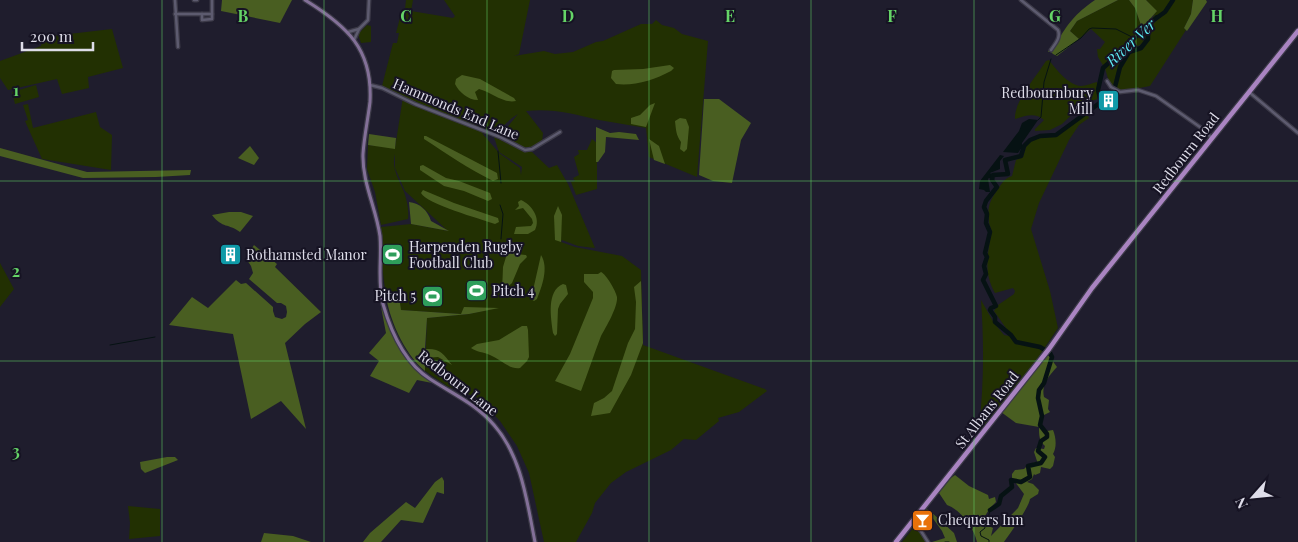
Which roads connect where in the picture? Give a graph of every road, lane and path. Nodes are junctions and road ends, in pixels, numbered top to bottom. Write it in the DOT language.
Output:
graph roads {
  1 [pos="175,0"];
  2 [pos="212,0"];
  3 [pos="305,0"];
  4 [pos="369,0"];
  5 [pos="1021,0"];
  6 [pos="175,14"];
  7 [pos="359,29"];
  8 [pos="1298,31"];
  9 [pos="348,32"];
  10 [pos="354,40"];
  11 [pos="178,47"];
  12 [pos="1051,50"];
  13 [pos="1108,81"];
  14 [pos="370,85"];
  15 [pos="1248,92"];
  16 [pos="560,132"];
  17 [pos="1206,132"];
  18 [pos="1216,132"];
  19 [pos="1298,133"];
  20 [pos="1211,138"];
  21 [pos="1092,288"];
  22 [pos="913,522"];
  23 [pos="534,542"];
  24 [pos="896,542"];
  25 [pos="928,542"];
  1 -- 6 [label="street"];
  2 -- 6 [label="street"];
  3 -- 9 [label="main road, Redbourn Lane"];
  4 -- 7 [label="street"];
  5 -- 12 [label="street"];
  6 -- 11 [label="street"];
  7 -- 9 [label="street"];
  7 -- 10 [label="street"];
  8 -- 15 [label="main road, Redbourn Road"];
  9 -- 10 [label="main road, Redbourn Lane"];
  10 -- 14 [label="main road, Redbourn Lane"];
  13 -- 17 [label="street"];
  14 -- 16 [label="street, Hammonds End Lane"];
  14 -- 23 [label="main road, Redbourn Lane"];
  15 -- 18 [label="main road, Redbourn Road"];
  15 -- 19 [label="street"];
  17 -- 18 [label="street"];
  17 -- 20 [label="street"];
  18 -- 20 [label="main road, Redbourn Road"];
  20 -- 21 [label="main road, Redbourn Road"];
  21 -- 22 [label="main road, St Albans Road"];
  22 -- 24 [label="main road, St Albans Road"];
  22 -- 25 [label="street"];
}
